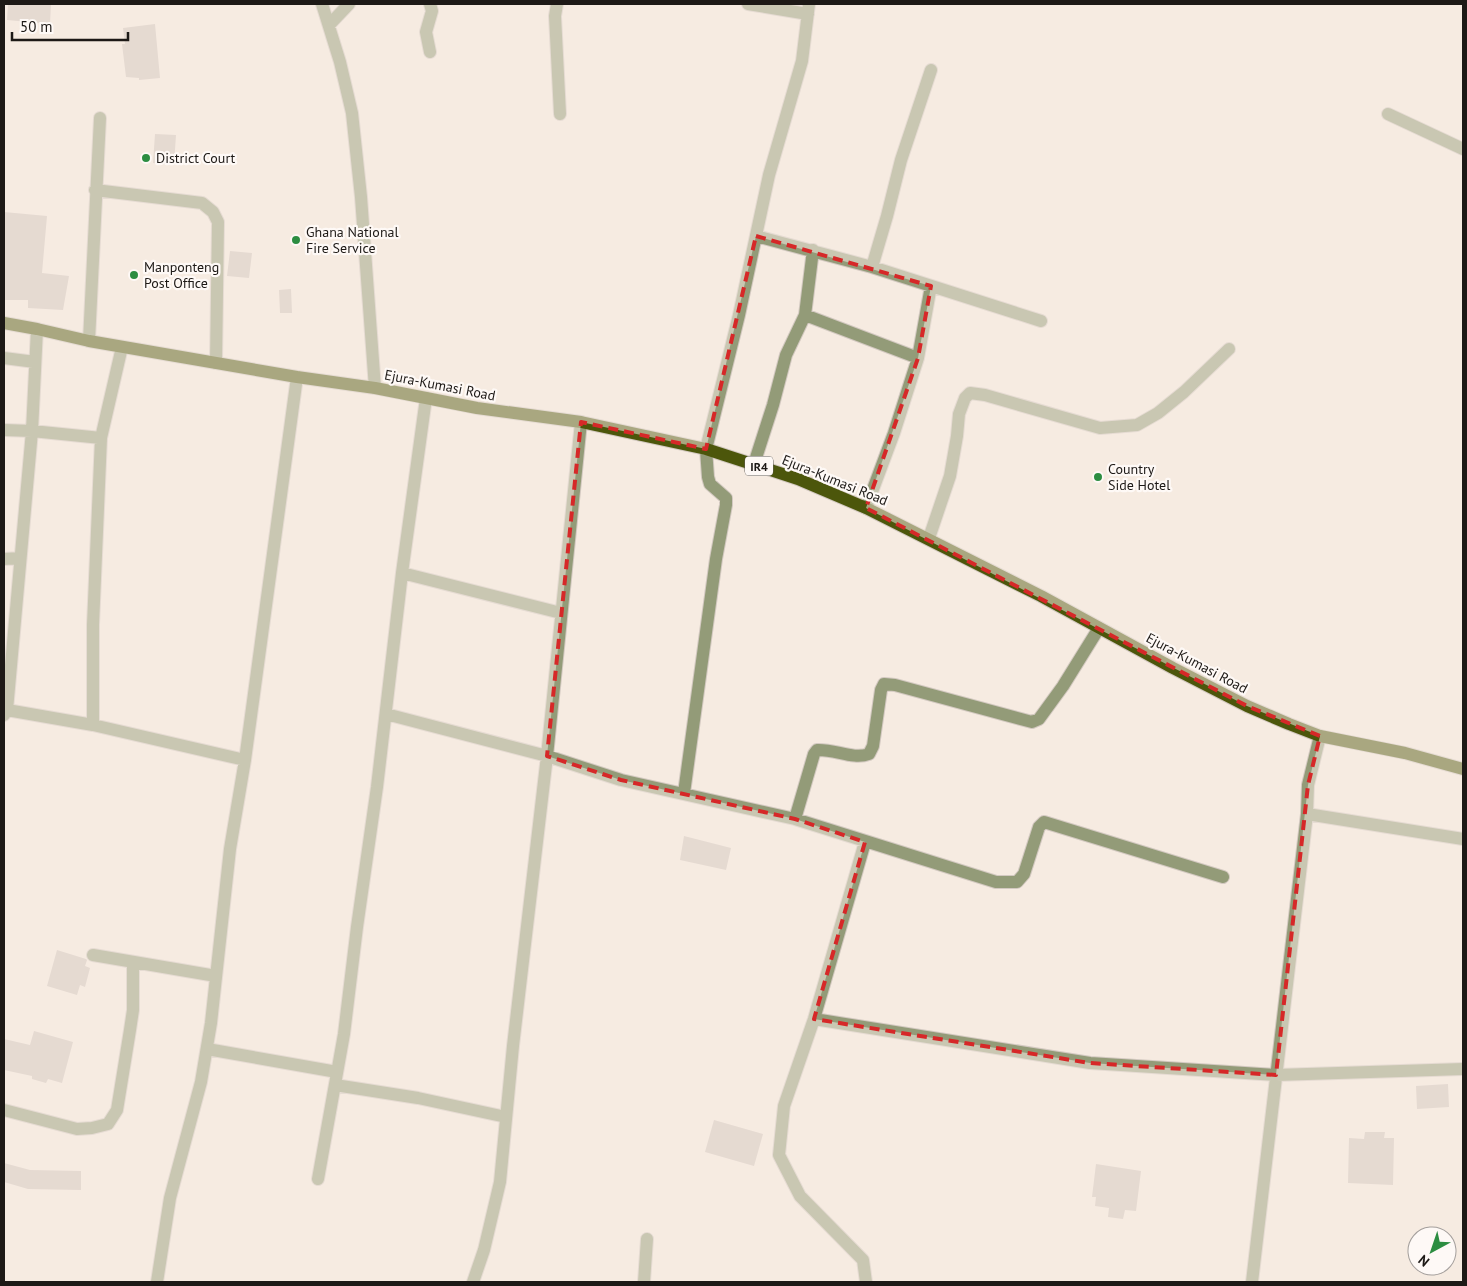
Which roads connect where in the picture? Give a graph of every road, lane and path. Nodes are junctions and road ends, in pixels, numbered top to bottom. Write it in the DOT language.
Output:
graph roads {
  1 [pos="322,4"];
  2 [pos="349,4"];
  3 [pos="430,4"];
  4 [pos="557,4"];
  5 [pos="748,4"];
  6 [pos="808,9"];
  7 [pos="329,25"];
  8 [pos="430,52"];
  9 [pos="931,70"];
  10 [pos="560,114"];
  11 [pos="1388,114"];
  12 [pos="100,118"];
  13 [pos="1463,150"];
  14 [pos="95,190"];
  15 [pos="756,236"];
  16 [pos="814,250"];
  17 [pos="872,267"];
  18 [pos="931,286"];
  19 [pos="805,315"];
  20 [pos="1042,321"];
  21 [pos="4,323"];
  22 [pos="37,329"];
  23 [pos="89,341"];
  24 [pos="122,347"];
  25 [pos="1229,349"];
  26 [pos="4,358"];
  27 [pos="918,358"];
  28 [pos="36,362"];
  29 [pos="216,362"];
  30 [pos="296,377"];
  31 [pos="375,388"];
  32 [pos="426,398"];
  33 [pos="580,422"];
  34 [pos="4,430"];
  35 [pos="32,431"];
  36 [pos="101,438"];
  37 [pos="706,449"];
  38 [pos="754,464"];
  39 [pos="866,508"];
  40 [pos="929,538"];
  41 [pos="20,558"];
  42 [pos="4,560"];
  43 [pos="402,573"];
  44 [pos="561,614"];
  45 [pos="1099,628"];
  46 [pos="5,712"];
  47 [pos="386,714"];
  48 [pos="93,725"];
  49 [pos="1320,736"];
  50 [pos="547,756"];
  51 [pos="245,760"];
  52 [pos="1463,769"];
  53 [pos="684,793"];
  54 [pos="1307,814"];
  55 [pos="795,819"];
  56 [pos="1463,839"];
  57 [pos="864,842"];
  58 [pos="1223,877"];
  59 [pos="93,955"];
  60 [pos="133,962"];
  61 [pos="216,976"];
  62 [pos="814,1019"];
  63 [pos="207,1049"];
  64 [pos="1463,1069"];
  65 [pos="337,1072"];
  66 [pos="1276,1075"];
  67 [pos="335,1085"];
  68 [pos="4,1110"];
  69 [pos="506,1117"];
  70 [pos="318,1179"];
  71 [pos="647,1239"];
  72 [pos="157,1282"];
  73 [pos="473,1282"];
  74 [pos="644,1282"];
  75 [pos="866,1282"];
  76 [pos="1252,1282"];
  1 -- 7 [label="street"];
  2 -- 7 [label="street"];
  3 -- 8 [label="street"];
  4 -- 10 [label="street"];
  5 -- 6 [label="street"];
  6 -- 15 [label="street"];
  7 -- 31 [label="street"];
  9 -- 17 [label="street"];
  11 -- 13 [label="street"];
  12 -- 14 [label="street"];
  14 -- 23 [label="street"];
  14 -- 29 [label="street"];
  15 -- 16 [label="street"];
  15 -- 37 [label="street"];
  16 -- 17 [label="street"];
  16 -- 19 [label="street"];
  17 -- 18 [label="street"];
  18 -- 20 [label="street"];
  18 -- 27 [label="street"];
  19 -- 27 [label="street"];
  19 -- 38 [label="street"];
  21 -- 22 [label="main road, Ejura-Kumasi Road / IR4"];
  22 -- 23 [label="main road, Ejura-Kumasi Road / IR4"];
  22 -- 28 [label="street"];
  23 -- 24 [label="main road, Ejura-Kumasi Road / IR4"];
  24 -- 29 [label="main road, Ejura-Kumasi Road / IR4"];
  24 -- 36 [label="street"];
  25 -- 40 [label="street"];
  26 -- 28 [label="street"];
  27 -- 39 [label="street"];
  28 -- 35 [label="street"];
  29 -- 30 [label="main road, Ejura-Kumasi Road / IR4"];
  30 -- 31 [label="main road, Ejura-Kumasi Road / IR4"];
  30 -- 51 [label="street"];
  31 -- 32 [label="main road, Ejura-Kumasi Road / IR4"];
  32 -- 33 [label="main road, Ejura-Kumasi Road / IR4"];
  32 -- 43 [label="street"];
  33 -- 37 [label="main road, Ejura-Kumasi Road / IR4"];
  33 -- 44 [label="street"];
  34 -- 35 [label="street"];
  35 -- 36 [label="street"];
  35 -- 41 [label="street"];
  36 -- 48 [label="street"];
  37 -- 38 [label="main road, Ejura-Kumasi Road / IR4"];
  37 -- 53 [label="street"];
  38 -- 39 [label="main road, Ejura-Kumasi Road / IR4"];
  39 -- 40 [label="main road, Ejura-Kumasi Road / IR4"];
  40 -- 45 [label="main road, Ejura-Kumasi Road / IR4"];
  41 -- 42 [label="street"];
  41 -- 46 [label="street"];
  43 -- 44 [label="street"];
  43 -- 47 [label="street"];
  44 -- 50 [label="street"];
  45 -- 49 [label="main road, Ejura-Kumasi Road / IR4"];
  45 -- 55 [label="street"];
  46 -- 48 [label="street"];
  47 -- 50 [label="street"];
  47 -- 65 [label="street"];
  48 -- 51 [label="street"];
  49 -- 52 [label="main road, Ejura-Kumasi Road / IR4"];
  49 -- 54 [label="street"];
  50 -- 53 [label="street"];
  50 -- 69 [label="street"];
  51 -- 61 [label="street"];
  53 -- 55 [label="street"];
  54 -- 56 [label="street"];
  54 -- 66 [label="street"];
  55 -- 57 [label="street"];
  57 -- 58 [label="street"];
  57 -- 62 [label="street"];
  59 -- 60 [label="street"];
  60 -- 61 [label="street"];
  60 -- 68 [label="street"];
  61 -- 63 [label="street"];
  62 -- 66 [label="street"];
  62 -- 75 [label="street"];
  63 -- 65 [label="street"];
  63 -- 72 [label="street"];
  64 -- 66 [label="street"];
  65 -- 67 [label="street"];
  66 -- 76 [label="street"];
  67 -- 69 [label="street"];
  67 -- 70 [label="street"];
  69 -- 73 [label="street"];
  71 -- 74 [label="street"];
}
